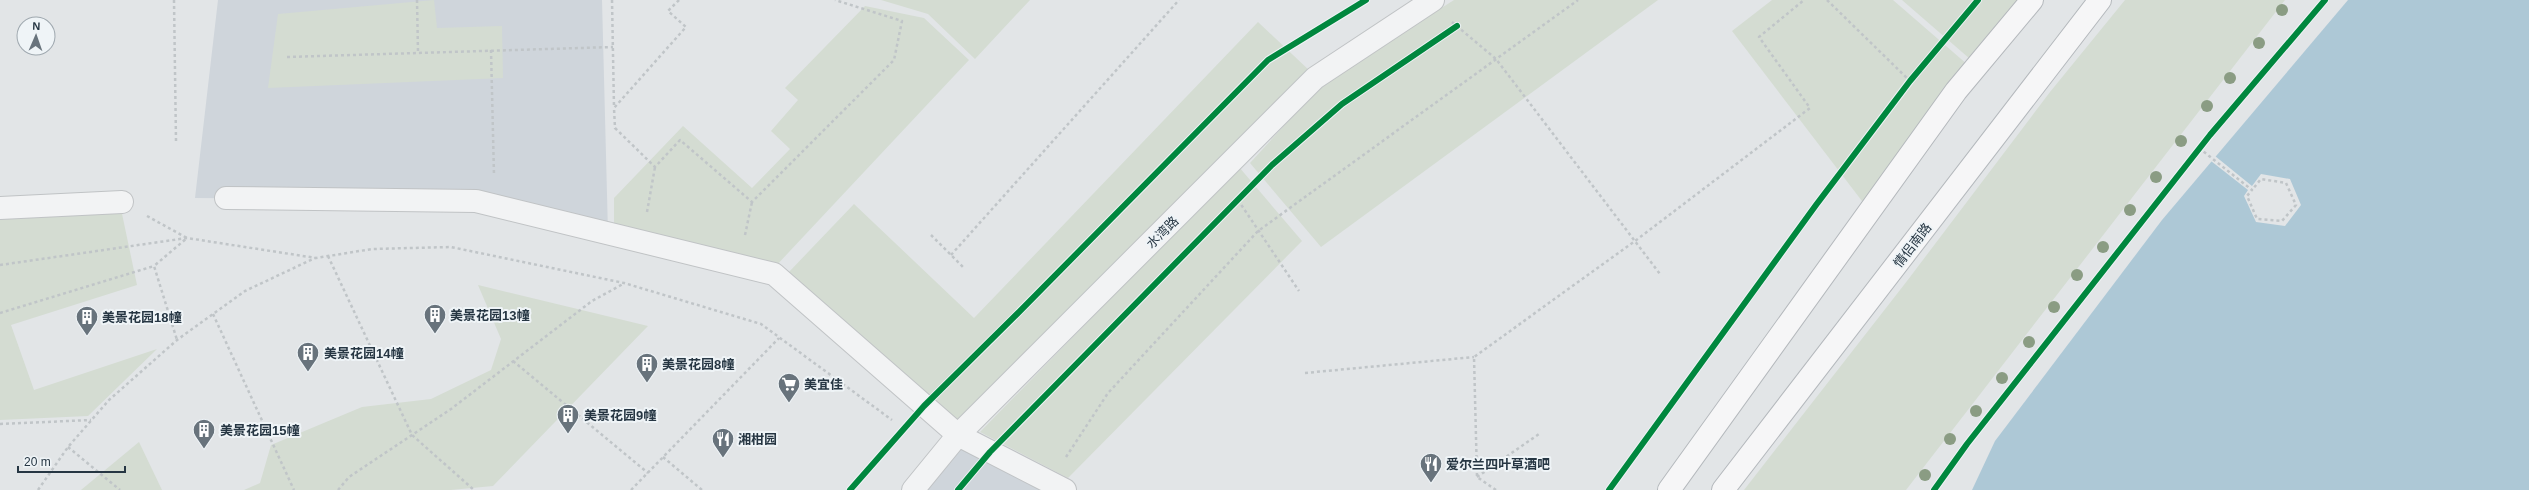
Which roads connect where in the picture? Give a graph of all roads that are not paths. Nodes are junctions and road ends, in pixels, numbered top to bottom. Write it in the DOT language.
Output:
graph roads {
  1 [pos="2032,0"];
  2 [pos="2100,0"];
  3 [pos="1431,1"];
  4 [pos="226,198"];
  5 [pos="122,202"];
  6 [pos="0,208"];
  7 [pos="958,435"];
  8 [pos="1057,486"];
  9 [pos="913,490"];
  10 [pos="1669,490"];
  11 [pos="1724,490"];
  1 -- 10 [label="highway"];
  2 -- 11 [label="highway, 情侣南路"];
  3 -- 7 [label="street, 水湾路"];
  4 -- 7 [label="street"];
  5 -- 6 [label="street"];
  7 -- 8 [label="street"];
  7 -- 9 [label="street, 水湾路"];
}
